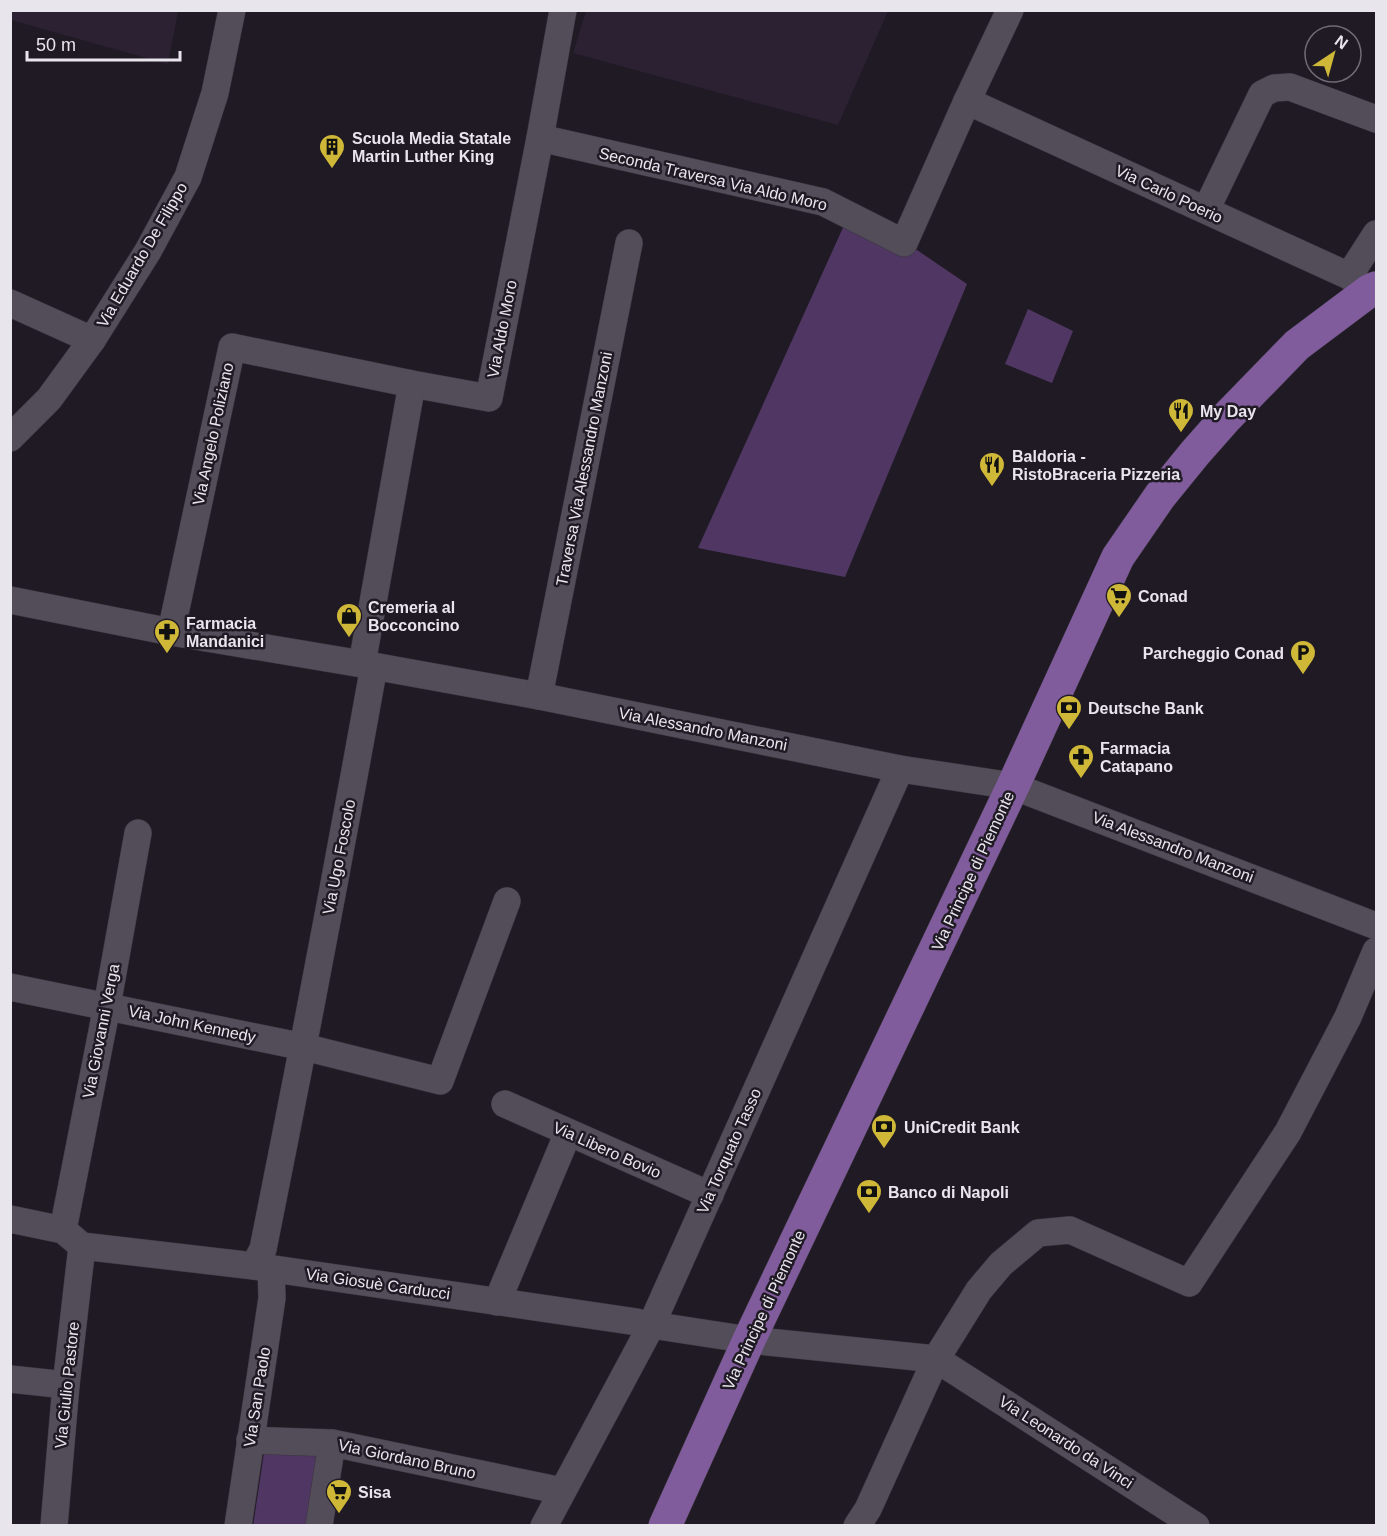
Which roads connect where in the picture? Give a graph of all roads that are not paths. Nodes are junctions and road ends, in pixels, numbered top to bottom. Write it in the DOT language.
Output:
graph roads {
  1 [pos="232,10"];
  2 [pos="563,10"];
  3 [pos="1010,10"];
  4 [pos="967,101"];
  5 [pos="1377,119"];
  6 [pos="540,138"];
  7 [pos="1206,210"];
  8 [pos="1377,234"];
  9 [pos="629,243"];
  10 [pos="1365,285"];
  11 [pos="10,303"];
  12 [pos="92,340"];
  13 [pos="412,384"];
  14 [pos="10,438"];
  15 [pos="10,600"];
  16 [pos="171,632"];
  17 [pos="368,665"];
  18 [pos="539,696"];
  19 [pos="900,769"];
  20 [pos="1013,786"];
  21 [pos="138,833"];
  22 [pos="507,901"];
  23 [pos="1377,926"];
  24 [pos="1377,951"];
  25 [pos="10,987"];
  26 [pos="107,1006"];
  27 [pos="304,1047"];
  28 [pos="505,1104"];
  29 [pos="568,1133"];
  30 [pos="710,1195"];
  31 [pos="10,1219"];
  32 [pos="73,1238"];
  33 [pos="262,1268"];
  34 [pos="497,1302"];
  35 [pos="650,1328"];
  36 [pos="749,1340"];
  37 [pos="936,1359"];
  38 [pos="10,1379"];
  39 [pos="66,1385"];
  40 [pos="250,1440"];
  41 [pos="332,1443"];
  42 [pos="562,1491"];
  43 [pos="54,1526"];
  44 [pos="238,1526"];
  45 [pos="319,1526"];
  46 [pos="544,1526"];
  47 [pos="665,1526"];
  48 [pos="857,1526"];
  49 [pos="1196,1526"];
  1 -- 12 [label="street, Via Eduardo De Filippo"];
  2 -- 6 [label="street, Via Aldo Moro"];
  3 -- 4 [label="street"];
  4 -- 6 [label="street, Seconda Traversa Via Aldo Moro"];
  4 -- 7 [label="street, Via Carlo Poerio"];
  5 -- 7 [label="street"];
  6 -- 13 [label="street, Via Aldo Moro"];
  7 -- 10 [label="street, Via Carlo Poerio"];
  8 -- 10 [label="street"];
  9 -- 18 [label="street, Traversa Via Alessandro Manzoni"];
  10 -- 20 [label="main road, Via Principe di Piemonte"];
  11 -- 12 [label="street"];
  12 -- 14 [label="street, Via Eduardo De Filippo"];
  13 -- 16 [label="street, Via Angelo Poliziano"];
  13 -- 17 [label="street"];
  15 -- 16 [label="street, Via Alessandro Manzoni"];
  16 -- 17 [label="street, Via Alessandro Manzoni"];
  17 -- 18 [label="street, Via Alessandro Manzoni"];
  17 -- 27 [label="street, Via Ugo Foscolo"];
  18 -- 19 [label="street, Via Alessandro Manzoni"];
  19 -- 20 [label="street, Via Alessandro Manzoni"];
  19 -- 30 [label="street, Via Torquato Tasso"];
  20 -- 23 [label="street, Via Alessandro Manzoni"];
  20 -- 36 [label="main road, Via Principe di Piemonte"];
  21 -- 26 [label="street, Via Giovanni Verga"];
  22 -- 27 [label="street"];
  24 -- 37 [label="street"];
  25 -- 26 [label="street, Via John Kennedy"];
  26 -- 27 [label="street, Via John Kennedy"];
  26 -- 32 [label="street, Via Giovanni Verga"];
  27 -- 33 [label="street, Via Ugo Foscolo"];
  28 -- 29 [label="street, Via Libero Bovio"];
  29 -- 30 [label="street, Via Libero Bovio"];
  29 -- 34 [label="street"];
  30 -- 35 [label="street, Via Torquato Tasso"];
  31 -- 32 [label="street, Via Giosuè Carducci"];
  32 -- 33 [label="street, Via Giosuè Carducci"];
  32 -- 39 [label="street, Via Giulio Pastore"];
  33 -- 34 [label="street, Via Giosuè Carducci"];
  33 -- 40 [label="street, Via San Paolo"];
  34 -- 35 [label="street, Via Giosuè Carducci"];
  35 -- 36 [label="street, Via Giosuè Carducci"];
  35 -- 42 [label="street, Via Torquato Tasso"];
  36 -- 37 [label="street, Via Giosuè Carducci"];
  36 -- 47 [label="main road, Via Principe di Piemonte"];
  37 -- 48 [label="street"];
  37 -- 49 [label="street, Via Leonardo da Vinci"];
  38 -- 39 [label="street"];
  39 -- 43 [label="street, Via Giulio Pastore"];
  40 -- 41 [label="street, Via Giordano Bruno"];
  40 -- 44 [label="street, Via San Paolo"];
  41 -- 42 [label="street, Via Giordano Bruno"];
  41 -- 45 [label="street"];
  42 -- 46 [label="street, Via Torquato Tasso"];
}
